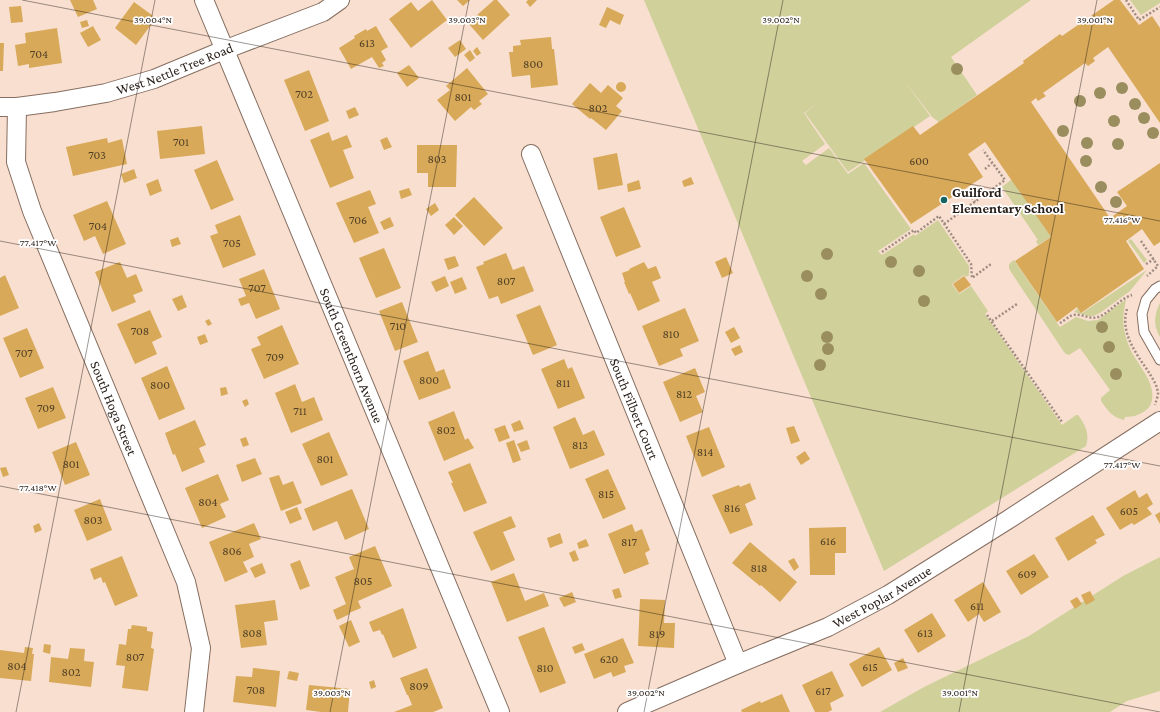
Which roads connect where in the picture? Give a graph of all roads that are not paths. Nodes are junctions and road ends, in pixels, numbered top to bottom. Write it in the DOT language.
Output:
graph roads {
  1 [pos="204,0"];
  2 [pos="340,0"];
  3 [pos="224,50"];
  4 [pos="8,107"];
  5 [pos="531,154"];
  6 [pos="1160,286"];
  7 [pos="1160,360"];
  8 [pos="1160,421"];
  9 [pos="738,664"];
  10 [pos="194,712"];
  11 [pos="500,712"];
  12 [pos="627,712"];
  1 -- 3 [label="street, South Greenthorn Avenue"];
  2 -- 3 [label="street, West Nettle Tree Road"];
  3 -- 4 [label="street, West Nettle Tree Road"];
  3 -- 11 [label="street, South Greenthorn Avenue"];
  4 -- 10 [label="street, South Hoga Street"];
  5 -- 9 [label="street, South Filbert Court"];
  6 -- 7 [label="lane"];
  8 -- 9 [label="street, West Poplar Avenue"];
  9 -- 12 [label="street, West Poplar Avenue"];
}
